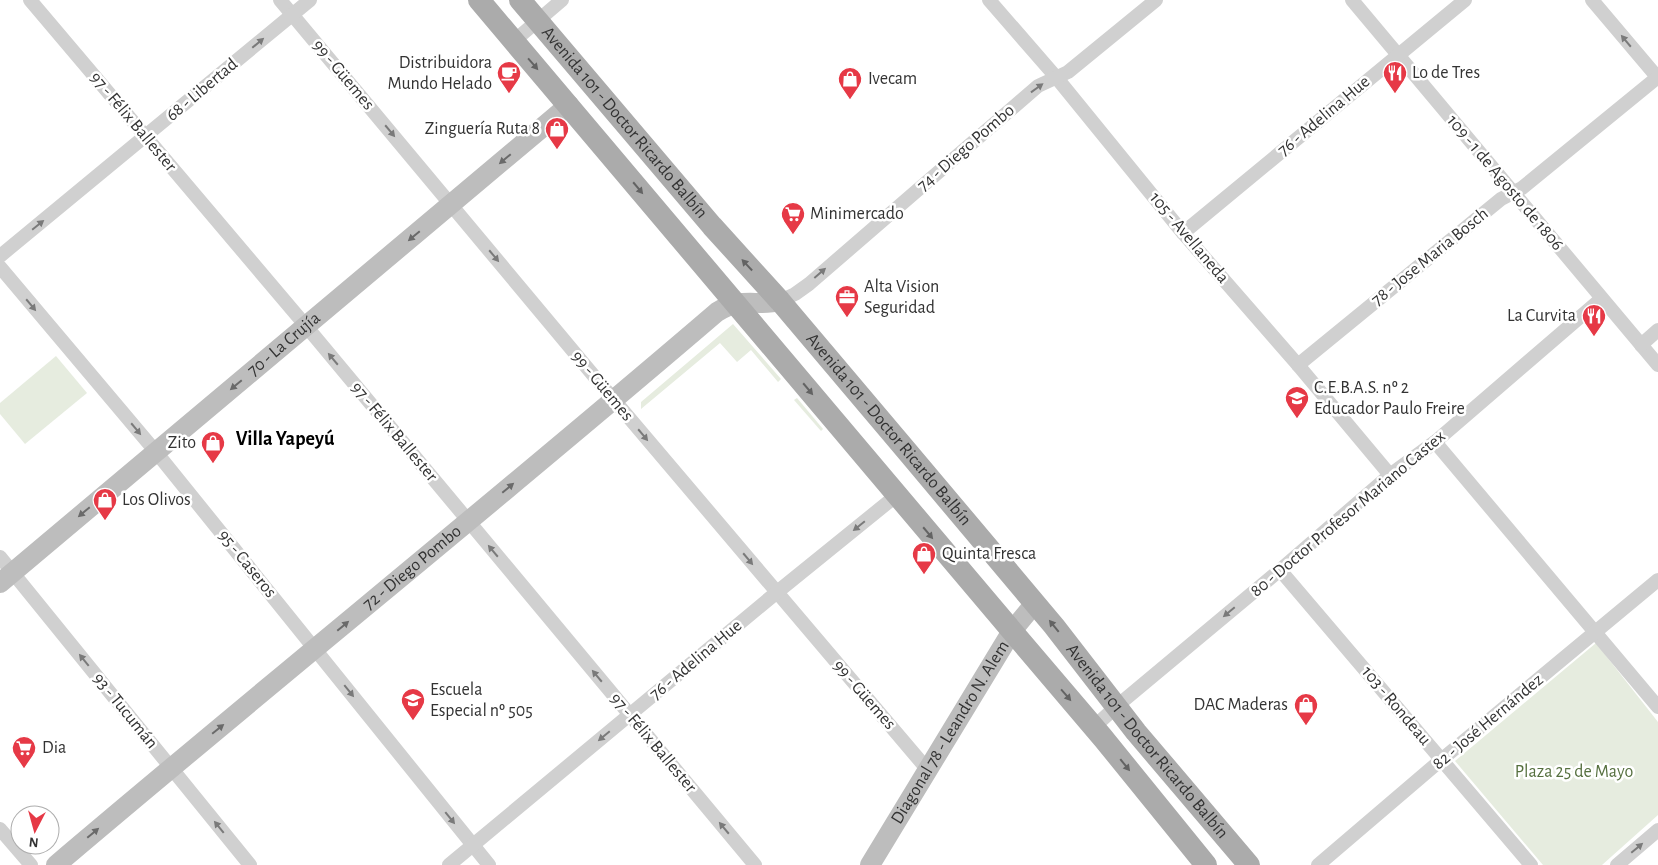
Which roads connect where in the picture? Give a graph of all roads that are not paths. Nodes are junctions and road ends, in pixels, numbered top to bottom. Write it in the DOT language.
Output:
graph roads {
  1 [pos="30,0"];
  2 [pos="280,0"];
  3 [pos="310,0"];
  4 [pos="479,0"];
  5 [pos="520,0"];
  6 [pos="562,0"];
  7 [pos="989,0"];
  8 [pos="1156,0"];
  9 [pos="1352,0"];
  10 [pos="1465,0"];
  11 [pos="1592,0"];
  12 [pos="292,14"];
  13 [pos="538,20"];
  14 [pos="514,41"];
  15 [pos="1398,54"];
  16 [pos="1056,77"];
  17 [pos="1658,77"];
  18 [pos="569,105"];
  19 [pos="145,137"];
  20 [pos="1513,193"];
  21 [pos="451,205"];
  22 [pos="1183,232"];
  23 [pos="0,256"];
  24 [pos="0,267"];
  25 [pos="1601,299"];
  26 [pos="780,301"];
  27 [pos="735,303"];
  28 [pos="306,326"];
  29 [pos="1658,330"];
  30 [pos="1641,345"];
  31 [pos="1298,365"];
  32 [pos="1658,365"];
  33 [pos="614,400"];
  34 [pos="1435,442"];
  35 [pos="156,452"];
  36 [pos="1390,475"];
  37 [pos="897,495"];
  38 [pos="468,521"];
  39 [pos="1280,570"];
  40 [pos="4,571"];
  41 [pos="1658,580"];
  42 [pos="776,593"];
  43 [pos="1035,603"];
  44 [pos="1012,632"];
  45 [pos="1596,632"];
  46 [pos="316,649"];
  47 [pos="1117,706"];
  48 [pos="1658,707"];
  49 [pos="630,715"];
  50 [pos="1094,727"];
  51 [pos="1442,760"];
  52 [pos="171,767"];
  53 [pos="927,769"];
  54 [pos="0,829"];
  55 [pos="1658,830"];
  56 [pos="473,845"];
  57 [pos="31,865"];
  58 [pos="56,865"];
  59 [pos="250,865"];
  60 [pos="450,865"];
  61 [pos="490,865"];
  62 [pos="755,865"];
  63 [pos="870,865"];
  64 [pos="1206,865"];
  65 [pos="1249,865"];
  66 [pos="1318,865"];
  67 [pos="1531,865"];
  68 [pos="1617,865"];
  1 -- 19 [label="street, 97 - Félix Ballester"];
  2 -- 12 [label="street, 99 - Güemes"];
  3 -- 12 [label="street, 68 - Libertad"];
  4 -- 14 [label="main road, Avenida 101 - Doctor Ricardo Balbín"];
  5 -- 13 [label="main road, Avenida 101 - Doctor Ricardo Balbín"];
  6 -- 13 [label="street"];
  7 -- 16 [label="street, 105 - Avellaneda"];
  8 -- 16 [label="street, 74 - Diego Pombo"];
  9 -- 15 [label="street, 109 - 1 de Agosto de 1806"];
  10 -- 15 [label="street, 76 - Adelina Hue"];
  17 -- 11 [label="street, one-way"];
  19 -- 12 [label="street, 68 - Libertad, one-way"];
  12 -- 21 [label="street, 99 - Güemes, one-way"];
  13 -- 14 [label="street"];
  26 -- 13 [label="main road, Avenida 101 - Doctor Ricardo Balbín, one-way"];
  14 -- 18 [label="main road, Avenida 101 - Doctor Ricardo Balbín, one-way"];
  15 -- 20 [label="street, 109 - 1 de Agosto de 1806"];
  15 -- 22 [label="street, 76 - Adelina Hue"];
  16 -- 22 [label="street, 105 - Avellaneda"];
  26 -- 16 [label="street, 74 - Diego Pombo, one-way"];
  17 -- 20 [label="street, 78 - Jose Maria Bosch"];
  18 -- 21 [label="street, 70 - La Crujía, one-way"];
  18 -- 27 [label="main road, Avenida 101 - Doctor Ricardo Balbín, one-way"];
  23 -- 19 [label="street, 68 - Libertad, one-way"];
  19 -- 28 [label="street, 97 - Félix Ballester"];
  20 -- 25 [label="street, 109 - 1 de Agosto de 1806"];
  20 -- 31 [label="street, 78 - Jose Maria Bosch"];
  21 -- 28 [label="street, 70 - La Crujía, one-way"];
  21 -- 33 [label="street, 99 - Güemes, one-way"];
  22 -- 31 [label="street, 105 - Avellaneda"];
  24 -- 35 [label="street, 95 - Caseros, one-way"];
  25 -- 30 [label="street, 109 - 1 de Agosto de 1806"];
  25 -- 34 [label="street, 80 - Doctor Profesor Mariano Castex"];
  26 -- 27 [label="street, 72 - Diego Pombo"];
  26 -- 43 [label="main road, Avenida 101 - Doctor Ricardo Balbín"];
  27 -- 33 [label="street, 72 - Diego Pombo"];
  27 -- 37 [label="main road, Avenida 101 - Doctor Ricardo Balbín, one-way"];
  28 -- 35 [label="street, 70 - La Crujía, one-way"];
  38 -- 28 [label="street, 97 - Félix Ballester, one-way"];
  29 -- 30 [label="street"];
  30 -- 32 [label="street, 109 - 1 de Agosto de 1806"];
  31 -- 36 [label="street, 105 - Avellaneda"];
  38 -- 33 [label="street, 72 - Diego Pombo, one-way"];
  33 -- 42 [label="street, 99 - Güemes, one-way"];
  34 -- 36 [label="street, 80 - Doctor Profesor Mariano Castex"];
  34 -- 45 [label="street"];
  35 -- 40 [label="street, 70 - La Crujía, one-way"];
  35 -- 46 [label="street, 95 - Caseros"];
  36 -- 39 [label="street, 80 - Doctor Profesor Mariano Castex"];
  37 -- 42 [label="street, 76 - Adelina Hue, one-way"];
  37 -- 44 [label="main road, Avenida 101 - Doctor Ricardo Balbín, one-way"];
  46 -- 38 [label="street, 72 - Diego Pombo, one-way"];
  49 -- 38 [label="street, 97 - Félix Ballester, one-way"];
  39 -- 47 [label="street, 80 - Doctor Profesor Mariano Castex, one-way"];
  39 -- 51 [label="street, 103 - Rondeau"];
  52 -- 40 [label="street, 93 - Tucumán, one-way"];
  41 -- 45 [label="street, 82 - José Hernández"];
  42 -- 49 [label="street, 76 - Adelina Hue"];
  42 -- 53 [label="street, 99 - Güemes"];
  43 -- 44 [label="street, Diagonal 78 - Leandro N. Alem"];
  47 -- 43 [label="main road, Avenida 101 - Doctor Ricardo Balbín, one-way"];
  44 -- 50 [label="main road, Avenida 101 - Doctor Ricardo Balbín, one-way"];
  44 -- 53 [label="street, Diagonal 78 - Leandro N. Alem"];
  45 -- 48 [label="street"];
  45 -- 51 [label="street, 82 - José Hernández"];
  52 -- 46 [label="street, 72 - Diego Pombo, one-way"];
  46 -- 56 [label="street, 95 - Caseros, one-way"];
  47 -- 50 [label="street, 80 - Doctor Profesor Mariano Castex"];
  47 -- 65 [label="main road, Avenida 101 - Doctor Ricardo Balbín"];
  49 -- 56 [label="street, 76 - Adelina Hue, one-way"];
  62 -- 49 [label="street, 97 - Félix Ballester, one-way"];
  50 -- 64 [label="main road, Avenida 101 - Doctor Ricardo Balbín, one-way"];
  51 -- 66 [label="street, 82 - José Hernández"];
  51 -- 67 [label="street, 103 - Rondeau"];
  58 -- 52 [label="street, 72 - Diego Pombo, one-way"];
  59 -- 52 [label="street, 93 - Tucumán, one-way"];
  53 -- 63 [label="street, Diagonal 78 - Leandro N. Alem"];
  54 -- 57 [label="street"];
  68 -- 55 [label="street, one-way"];
  56 -- 60 [label="street, 76 - Adelina Hue"];
  56 -- 61 [label="street, 95 - Caseros"];
}
